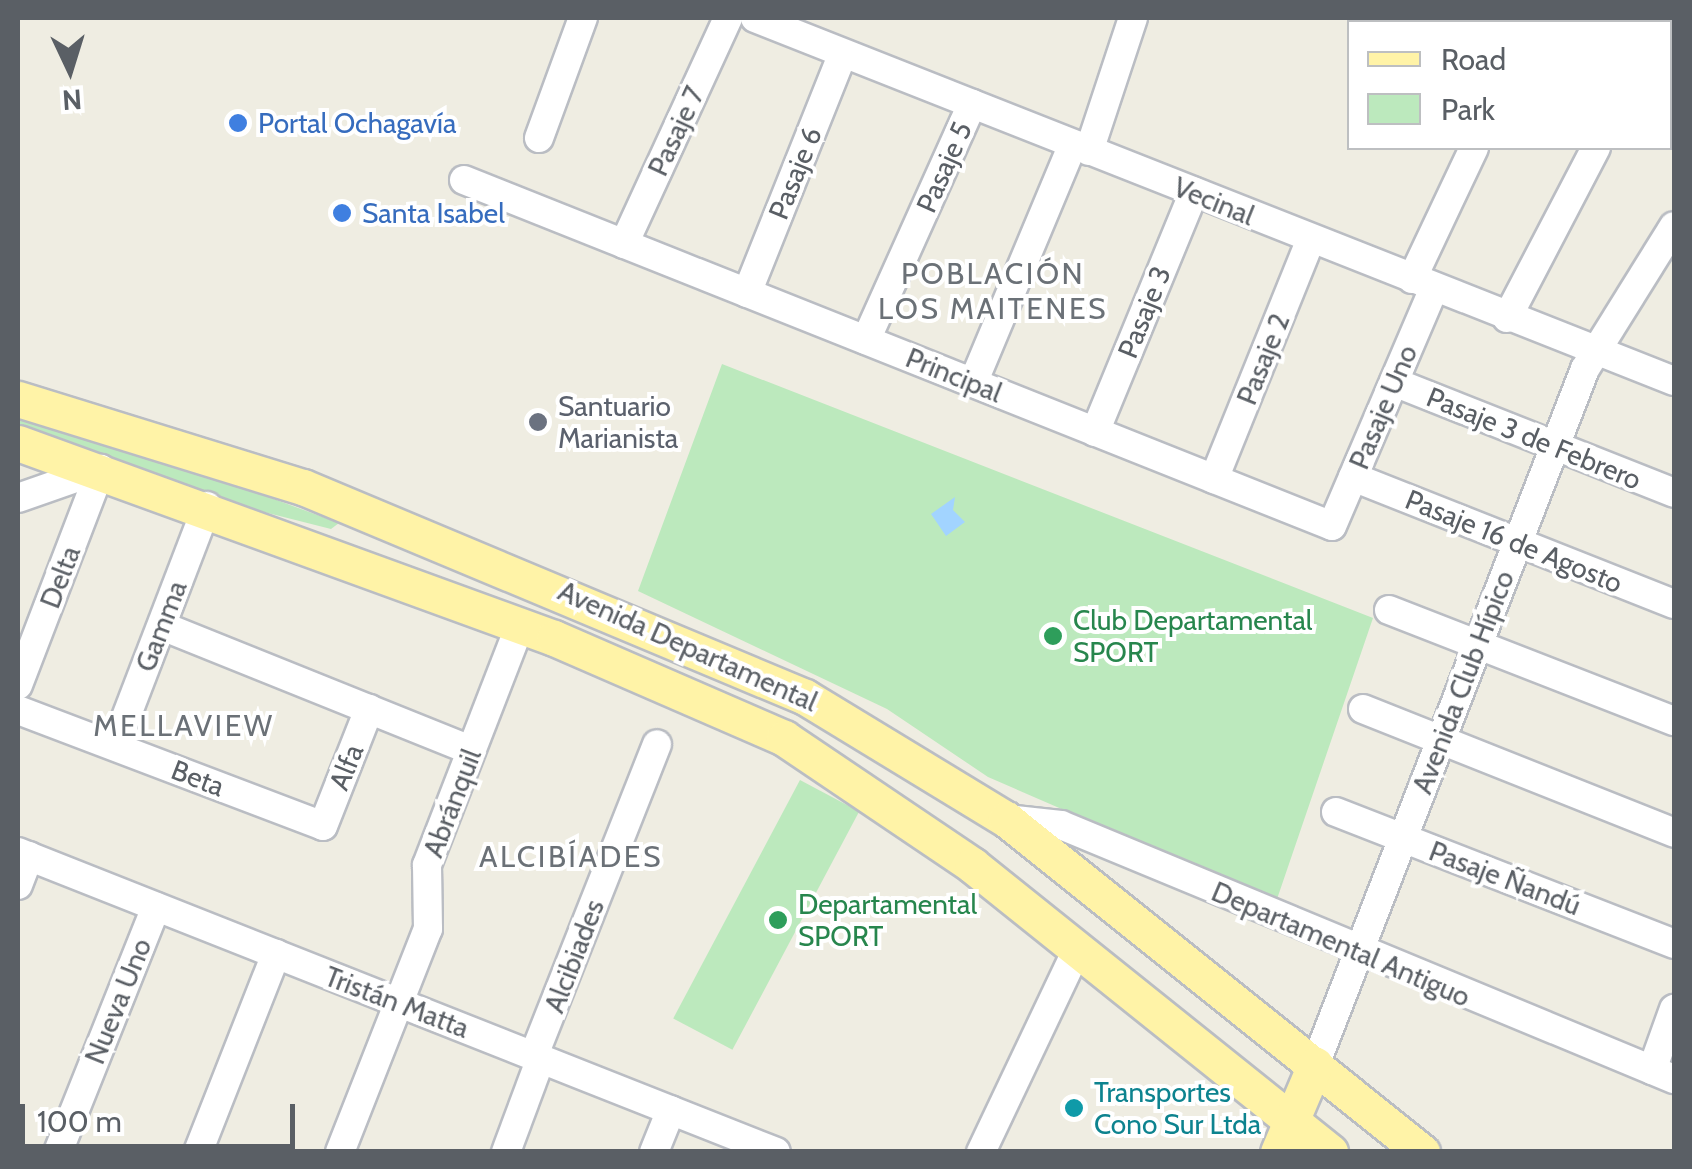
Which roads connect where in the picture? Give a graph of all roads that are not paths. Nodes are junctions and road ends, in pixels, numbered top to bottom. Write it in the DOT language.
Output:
graph roads {
  1 [pos="582,18"];
  2 [pos="728,18"];
  3 [pos="756,18"];
  4 [pos="1133,18"];
  5 [pos="843,52"];
  6 [pos="972,104"];
  7 [pos="538,138"];
  8 [pos="1081,148"];
  9 [pos="1473,150"];
  10 [pos="1595,150"];
  11 [pos="464,180"];
  12 [pos="1194,192"];
  13 [pos="1674,226"];
  14 [pos="1311,239"];
  15 [pos="624,244"];
  16 [pos="1667,257"];
  17 [pos="1423,284"];
  18 [pos="747,293"];
  19 [pos="1507,318"];
  20 [pos="866,340"];
  21 [pos="1596,353"];
  22 [pos="1674,381"];
  23 [pos="1394,382"];
  24 [pos="972,383"];
  25 [pos="18,399"];
  26 [pos="1095,432"];
  27 [pos="18,443"];
  28 [pos="1554,446"];
  29 [pos="100,469"];
  30 [pos="1353,478"];
  31 [pos="1214,479"];
  32 [pos="1674,493"];
  33 [pos="18,498"];
  34 [pos="207,506"];
  35 [pos="1332,526"];
  36 [pos="1518,542"];
  37 [pos="1674,604"];
  38 [pos="1389,610"];
  39 [pos="520,625"];
  40 [pos="162,626"];
  41 [pos="1478,644"];
  42 [pos="18,685"];
  43 [pos="369,709"];
  44 [pos="18,710"];
  45 [pos="1363,710"];
  46 [pos="1674,721"];
  47 [pos="1440,740"];
  48 [pos="656,744"];
  49 [pos="115,746"];
  50 [pos="472,750"];
  51 [pos="1336,812"];
  52 [pos="1006,819"];
  53 [pos="322,826"];
  54 [pos="1674,833"];
  55 [pos="1402,838"];
  56 [pos="23,854"];
  57 [pos="18,885"];
  58 [pos="156,907"];
  59 [pos="1674,944"];
  60 [pos="1078,948"];
  61 [pos="276,954"];
  62 [pos="1358,954"];
  63 [pos="400,1003"];
  64 [pos="1674,1009"];
  65 [pos="538,1057"];
  66 [pos="1315,1065"];
  67 [pos="1663,1074"];
  68 [pos="671,1110"];
  69 [pos="1286,1137"];
  70 [pos="58,1152"];
  71 [pos="198,1152"];
  72 [pos="340,1152"];
  73 [pos="506,1152"];
  74 [pos="654,1152"];
  75 [pos="776,1152"];
  76 [pos="981,1152"];
  77 [pos="1330,1152"];
  78 [pos="1422,1152"];
  1 -- 7 [label="street"];
  2 -- 15 [label="street, Pasaje 7"];
  3 -- 5 [label="street, Vecinal"];
  4 -- 8 [label="street"];
  5 -- 6 [label="street, Vecinal"];
  5 -- 18 [label="street, Pasaje 6"];
  6 -- 8 [label="street, Vecinal"];
  6 -- 20 [label="street, Pasaje 5"];
  8 -- 12 [label="street, Vecinal"];
  8 -- 24 [label="street"];
  9 -- 17 [label="street, Pasaje Uno"];
  10 -- 19 [label="street"];
  11 -- 15 [label="street, Principal"];
  12 -- 14 [label="street, Vecinal"];
  12 -- 26 [label="street, Pasaje 3"];
  13 -- 16 [label="street, Avenida Club Hípico"];
  14 -- 17 [label="street, Vecinal"];
  14 -- 31 [label="street, Pasaje 2"];
  15 -- 18 [label="street, Principal"];
  16 -- 21 [label="street, Avenida Club Hípico"];
  17 -- 19 [label="street, Vecinal"];
  17 -- 23 [label="street, Pasaje Uno"];
  18 -- 20 [label="street, Principal"];
  19 -- 21 [label="street, Vecinal"];
  20 -- 24 [label="street, Principal"];
  21 -- 22 [label="street, Vecinal"];
  21 -- 28 [label="street, Avenida Club Hípico"];
  23 -- 28 [label="street, Pasaje 3 de Febrero"];
  23 -- 30 [label="street, Pasaje Uno"];
  24 -- 26 [label="street, Principal"];
  25 -- 52 [label="main road, Avenida Departamental"];
  26 -- 31 [label="street, Principal"];
  27 -- 29 [label="main road, Avenida Departamental"];
  28 -- 32 [label="street, Pasaje 3 de Febrero"];
  28 -- 36 [label="street, Avenida Club Hípico"];
  29 -- 33 [label="street"];
  29 -- 34 [label="main road, Avenida Departamental"];
  29 -- 42 [label="street, Delta"];
  30 -- 35 [label="street, Pasaje Uno"];
  30 -- 36 [label="street, Pasaje 16 de Agosto"];
  31 -- 35 [label="street, Principal"];
  34 -- 39 [label="main road, Avenida Departamental"];
  34 -- 40 [label="street, Gamma"];
  36 -- 37 [label="street, Pasaje 16 de Agosto"];
  36 -- 41 [label="street, Avenida Club Hípico"];
  38 -- 41 [label="street"];
  39 -- 50 [label="street, Abránquil"];
  39 -- 60 [label="main road, Avenida Departamental"];
  40 -- 43 [label="street"];
  40 -- 49 [label="street, Gamma"];
  41 -- 46 [label="street"];
  41 -- 47 [label="street, Avenida Club Hípico"];
  43 -- 50 [label="street"];
  43 -- 53 [label="street, Alfa"];
  44 -- 49 [label="street, Beta"];
  45 -- 47 [label="street"];
  47 -- 54 [label="street"];
  47 -- 55 [label="street, Avenida Club Hípico"];
  48 -- 65 [label="street, Alcibiades"];
  49 -- 53 [label="street, Beta"];
  50 -- 63 [label="street, Abránquil"];
  51 -- 55 [label="street, Pasaje Ñandú"];
  52 -- 62 [label="street, Departamental Antiguo"];
  52 -- 66 [label="main road, Avenida Departamental"];
  55 -- 59 [label="street, Pasaje Ñandú"];
  55 -- 62 [label="street, Avenida Club Hípico"];
  56 -- 57 [label="street"];
  56 -- 58 [label="street, Tristán Matta"];
  58 -- 61 [label="street, Tristán Matta"];
  58 -- 70 [label="street, Nueva Uno"];
  60 -- 69 [label="main road, Avenida Departamental"];
  60 -- 76 [label="street"];
  61 -- 63 [label="street, Tristán Matta"];
  61 -- 71 [label="street"];
  62 -- 66 [label="street, Avenida Club Hípico"];
  62 -- 67 [label="street, Departamental Antiguo"];
  63 -- 65 [label="street, Tristán Matta"];
  63 -- 72 [label="street, Abránquil"];
  64 -- 67 [label="street"];
  65 -- 68 [label="street, Tristán Matta"];
  65 -- 73 [label="street, Alcibiades"];
  66 -- 69 [label="main road, Avenida Club Hípico"];
  66 -- 78 [label="main road, Avenida Departamental"];
  68 -- 74 [label="street"];
  68 -- 75 [label="street, Tristán Matta"];
  69 -- 77 [label="main road, Avenida Departamental"];
}
